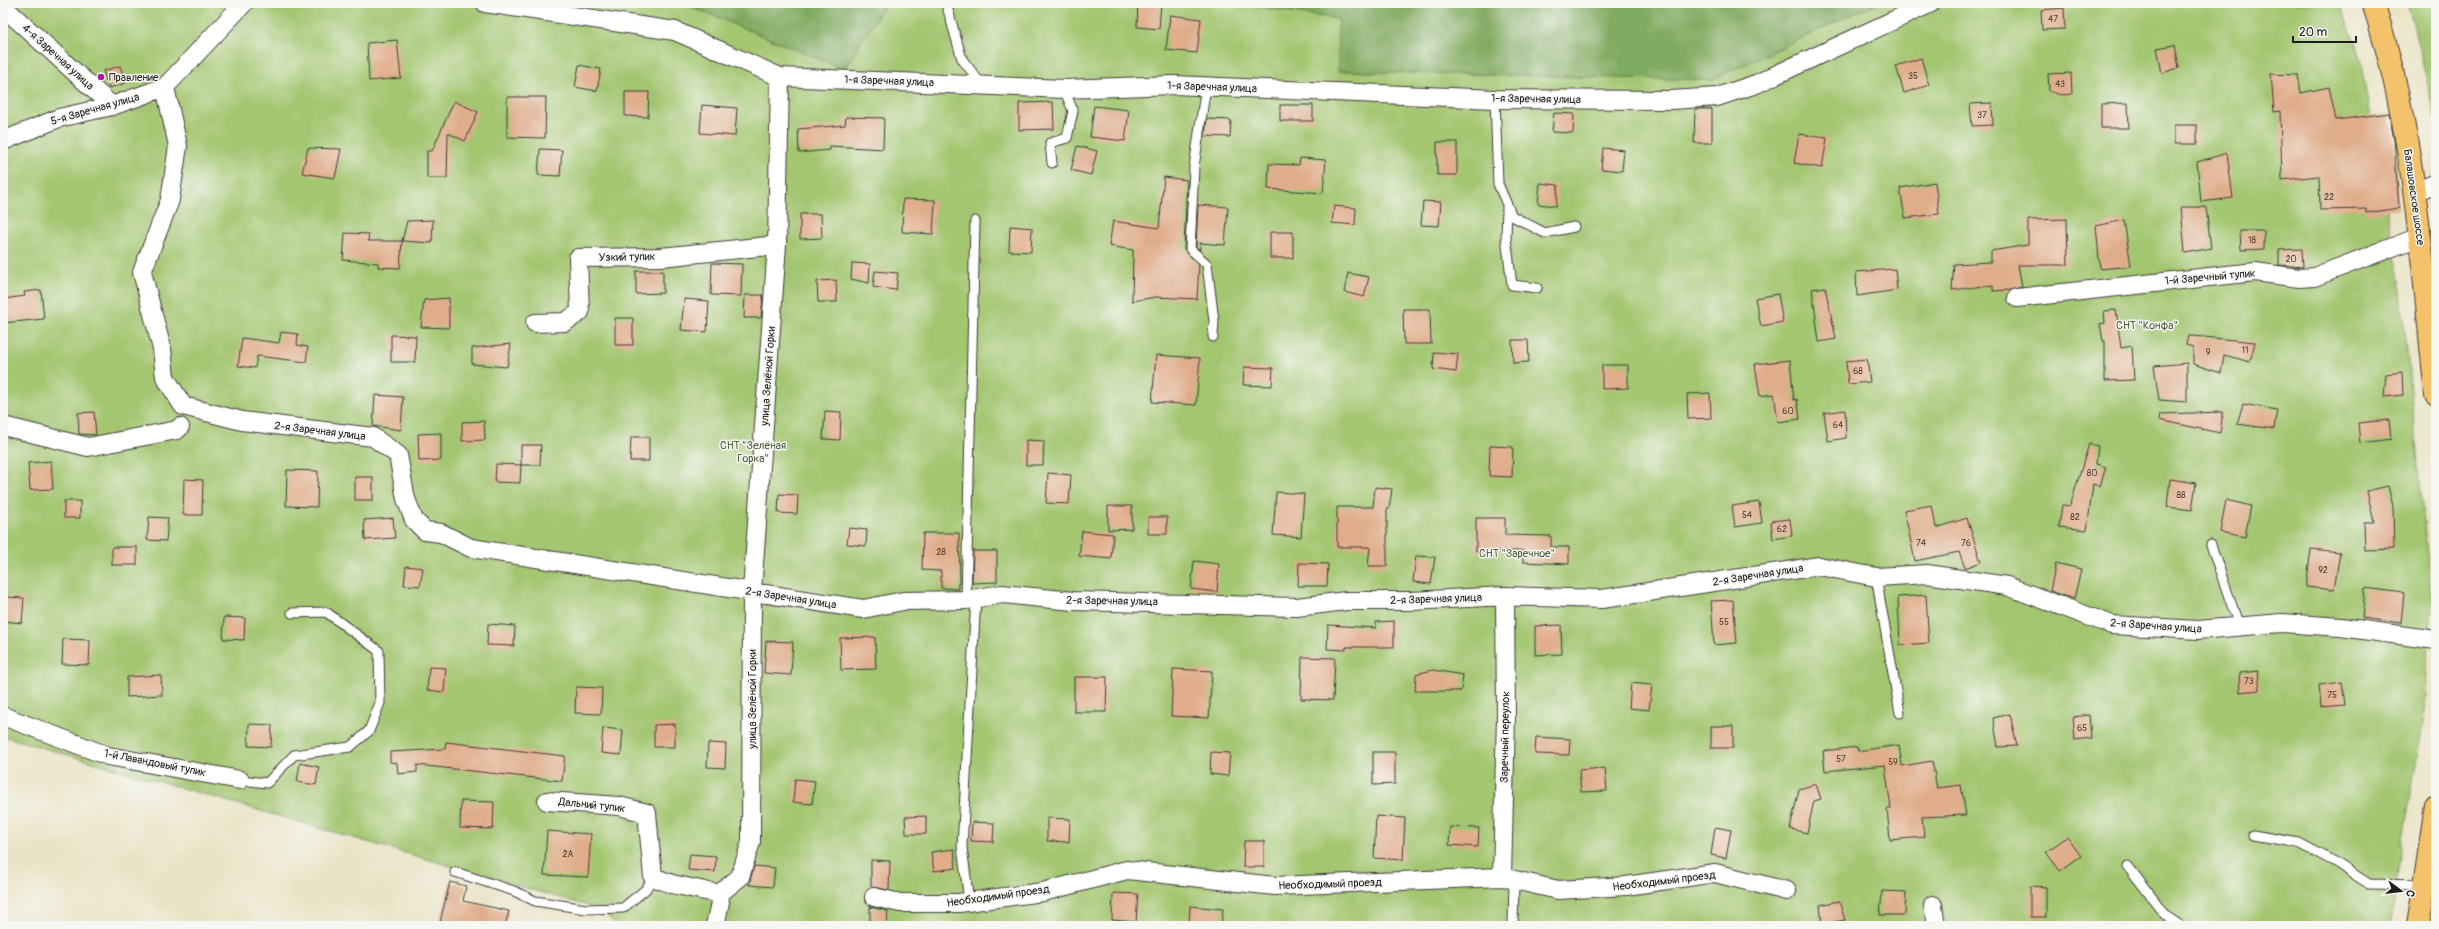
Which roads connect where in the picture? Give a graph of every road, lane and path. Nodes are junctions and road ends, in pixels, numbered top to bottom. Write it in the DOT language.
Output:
graph roads {
  1 [pos="244,3"];
  2 [pos="485,3"];
  3 [pos="946,3"];
  4 [pos="1931,3"];
  5 [pos="2373,3"];
  6 [pos="3,12"];
  7 [pos="780,77"];
  8 [pos="982,85"];
  9 [pos="1206,86"];
  10 [pos="166,87"];
  11 [pos="1064,89"];
  12 [pos="1495,99"];
  13 [pos="112,106"];
  14 [pos="3,141"];
  15 [pos="1052,163"];
  16 [pos="2436,183"];
  17 [pos="2415,192"];
  18 [pos="1507,203"];
  19 [pos="975,221"];
  20 [pos="1574,227"];
  21 [pos="2419,237"];
  22 [pos="777,245"];
  23 [pos="1537,288"];
  24 [pos="2017,298"];
  25 [pos="535,323"];
  26 [pos="1213,337"];
  27 [pos="2436,395"];
  28 [pos="183,406"];
  29 [pos="3,426"];
  30 [pos="180,427"];
  31 [pos="2211,545"];
  32 [pos="1876,577"];
  33 [pos="752,592"];
  34 [pos="1505,596"];
  35 [pos="971,599"];
  36 [pos="292,613"];
  37 [pos="2239,626"];
  38 [pos="2436,640"];
  39 [pos="1900,713"];
  40 [pos="3,716"];
  41 [pos="240,780"];
  42 [pos="547,801"];
  43 [pos="2436,805"];
  44 [pos="2253,835"];
  45 [pos="2128,866"];
  46 [pos="455,872"];
  47 [pos="653,877"];
  48 [pos="1508,878"];
  49 [pos="2424,884"];
  50 [pos="1787,891"];
  51 [pos="719,894"];
  52 [pos="874,898"];
  53 [pos="969,901"];
  54 [pos="1933,905"];
  55 [pos="715,926"];
  56 [pos="1512,926"];
  57 [pos="1936,926"];
  58 [pos="2181,926"];
  59 [pos="2418,926"];
  1 -- 10 [label="street"];
  2 -- 7 [label="street, 1-я Заречная улица"];
  3 -- 8 [label="lane"];
  4 -- 12 [label="street, 1-я Заречная улица"];
  5 -- 17 [label="main road, Балашовское шоссе"];
  6 -- 13 [label="street, 4-я Заречная улица"];
  7 -- 8 [label="street, 1-я Заречная улица"];
  7 -- 22 [label="street, улица Зелёной Горки"];
  8 -- 11 [label="street, 1-я Заречная улица"];
  9 -- 11 [label="street, 1-я Заречная улица"];
  9 -- 12 [label="street, 1-я Заречная улица"];
  9 -- 26 [label="lane"];
  10 -- 13 [label="street, 5-я Заречная улица"];
  10 -- 28 [label="street"];
  11 -- 15 [label="lane"];
  12 -- 18 [label="lane"];
  13 -- 14 [label="street, 5-я Заречная улица"];
  16 -- 17 [label="street"];
  17 -- 21 [label="main road, Балашовское шоссе"];
  18 -- 20 [label="lane"];
  18 -- 23 [label="lane"];
  19 -- 35 [label="lane"];
  21 -- 24 [label="street, 1-й Заречный тупик"];
  21 -- 27 [label="main road, Балашовское шоссе"];
  22 -- 25 [label="street, Узкий тупик"];
  22 -- 33 [label="street, улица Зелёной Горки"];
  28 -- 30 [label="lane"];
  28 -- 33 [label="street, 2-я Заречная улица"];
  29 -- 30 [label="street"];
  31 -- 37 [label="lane"];
  32 -- 34 [label="street, 2-я Заречная улица"];
  32 -- 37 [label="street, 2-я Заречная улица"];
  32 -- 39 [label="lane"];
  33 -- 35 [label="street, 2-я Заречная улица"];
  33 -- 51 [label="street, улица Зелёной Горки"];
  34 -- 35 [label="street, 2-я Заречная улица"];
  34 -- 48 [label="street, Заречный переулок"];
  35 -- 53 [label="lane"];
  36 -- 41 [label="lane"];
  37 -- 38 [label="street, 2-я Заречная улица"];
  40 -- 41 [label="street, 1-й Лавандовый тупик"];
  42 -- 47 [label="street, Дальний тупик"];
  43 -- 49 [label="main road"];
  44 -- 49 [label="lane"];
  45 -- 58 [label="lane"];
  46 -- 47 [label="lane"];
  47 -- 51 [label="street"];
  48 -- 50 [label="street, Необходимый проезд"];
  48 -- 53 [label="street, Необходимый проезд"];
  48 -- 56 [label="lane"];
  49 -- 59 [label="main road"];
  51 -- 55 [label="street"];
  52 -- 53 [label="street, Необходимый проезд"];
  54 -- 57 [label="street"];
}
